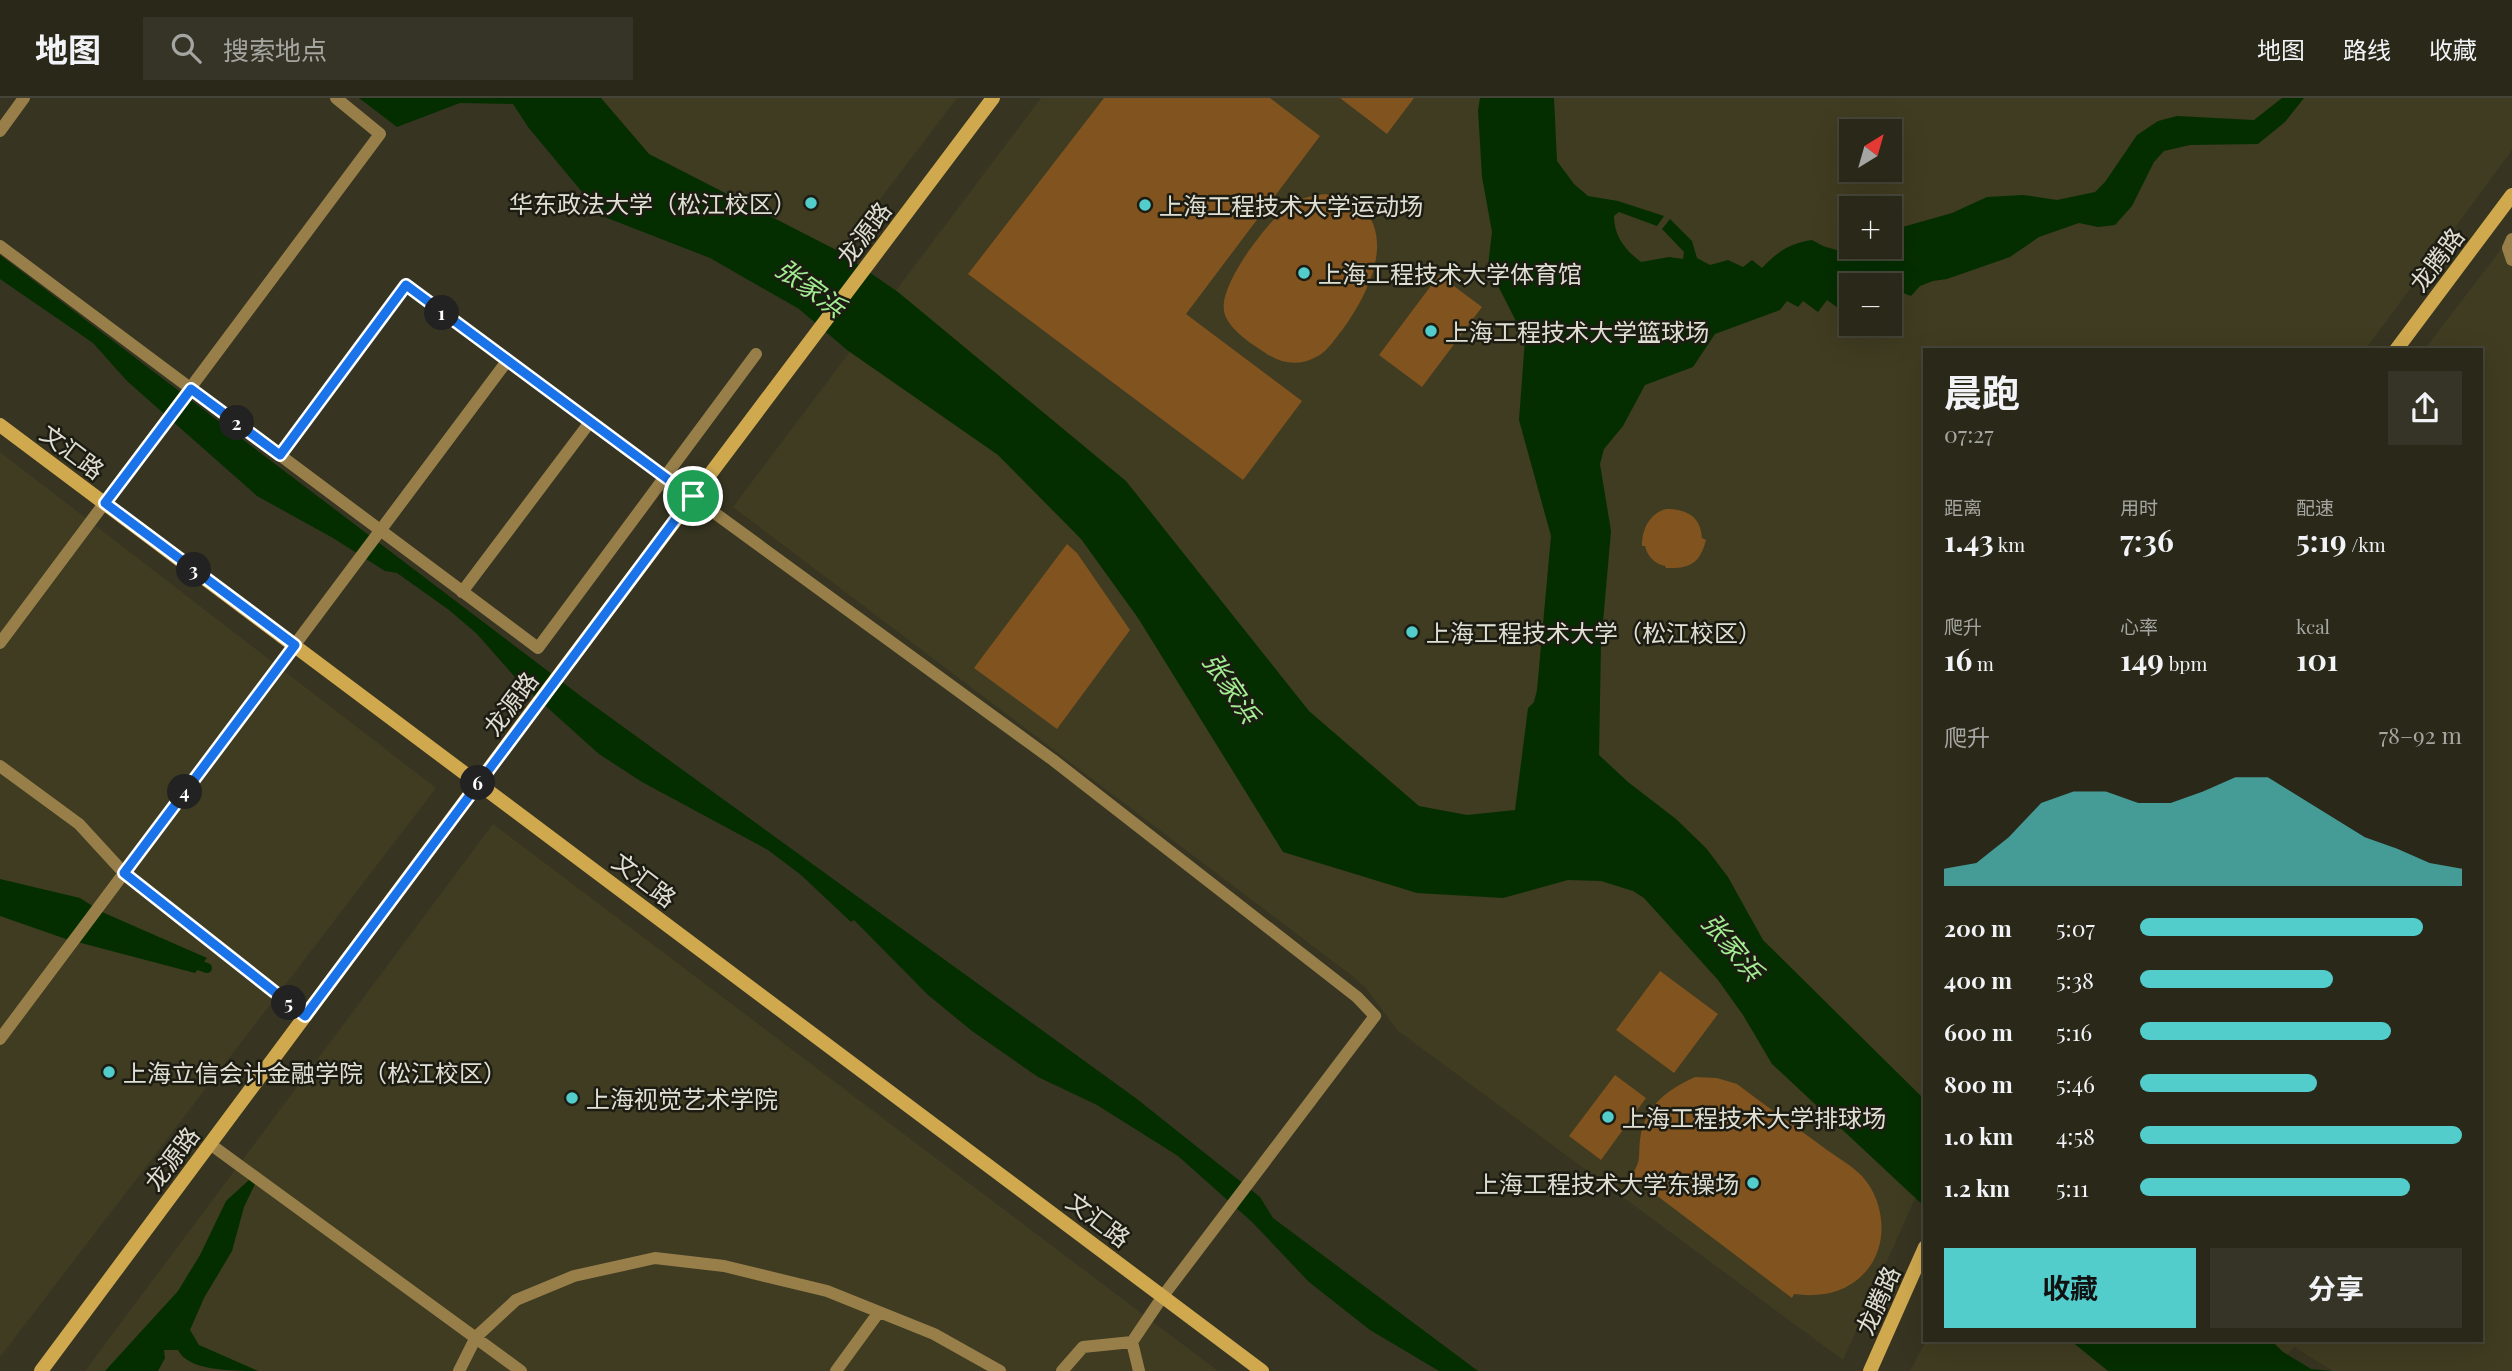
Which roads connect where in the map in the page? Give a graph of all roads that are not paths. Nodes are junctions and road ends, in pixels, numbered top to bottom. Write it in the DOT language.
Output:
graph roads {
  1 [pos="24,98"];
  2 [pos="336,98"];
  3 [pos="993,98"];
  4 [pos="0,131"];
  5 [pos="2512,195"];
  6 [pos="2512,239"];
  7 [pos="0,246"];
  8 [pos="2512,260"];
  9 [pos="2397,348"];
  10 [pos="756,354"];
  11 [pos="507,361"];
  12 [pos="191,389"];
  13 [pos="590,422"];
  14 [pos="0,425"];
  15 [pos="280,455"];
  16 [pos="664,477"];
  17 [pos="693,496"];
  18 [pos="105,503"];
  19 [pos="381,531"];
  20 [pos="462,592"];
  21 [pos="0,643"];
  22 [pos="295,645"];
  23 [pos="0,766"];
  24 [pos="479,783"];
  25 [pos="124,873"];
  26 [pos="305,1016"];
  27 [pos="0,1039"];
  28 [pos="210,1144"];
  29 [pos="1923,1252"];
  30 [pos="1163,1296"];
  31 [pos="879,1312"];
  32 [pos="476,1337"];
  33 [pos="1132,1342"];
  34 [pos="41,1371"];
  35 [pos="459,1371"];
  36 [pos="521,1371"];
  37 [pos="836,1371"];
  38 [pos="1000,1371"];
  39 [pos="1062,1371"];
  40 [pos="1139,1371"];
  41 [pos="1262,1371"];
  42 [pos="1870,1371"];
  1 -- 4 [label="street"];
  2 -- 12 [label="street"];
  3 -- 17 [label="main road, 龙源路"];
  5 -- 9 [label="main road, 龙腾路"];
  6 -- 8 [label="street"];
  7 -- 12 [label="street"];
  10 -- 16 [label="street"];
  11 -- 13 [label="street"];
  11 -- 15 [label="street"];
  11 -- 19 [label="street"];
  12 -- 15 [label="street"];
  12 -- 18 [label="street"];
  13 -- 16 [label="street"];
  13 -- 20 [label="street"];
  14 -- 18 [label="main road, 文汇路"];
  15 -- 19 [label="street"];
  16 -- 17 [label="street"];
  16 -- 20 [label="street"];
  17 -- 24 [label="main road, 龙源路"];
  17 -- 30 [label="street"];
  18 -- 21 [label="street"];
  18 -- 22 [label="main road, 文汇路"];
  19 -- 20 [label="street"];
  19 -- 22 [label="street"];
  22 -- 24 [label="main road, 文汇路"];
  22 -- 25 [label="street"];
  23 -- 25 [label="street"];
  24 -- 26 [label="main road, 龙源路"];
  24 -- 30 [label="main road, 文汇路"];
  25 -- 26 [label="street"];
  25 -- 27 [label="street"];
  26 -- 28 [label="main road, 龙源路"];
  28 -- 32 [label="street"];
  28 -- 34 [label="main road, 龙源路"];
  29 -- 42 [label="main road, 龙腾路"];
  30 -- 33 [label="street"];
  30 -- 41 [label="main road, 文汇路"];
  31 -- 32 [label="street"];
  31 -- 37 [label="street"];
  31 -- 38 [label="street"];
  32 -- 35 [label="street"];
  32 -- 36 [label="street"];
  33 -- 39 [label="street"];
  33 -- 40 [label="street"];
}
